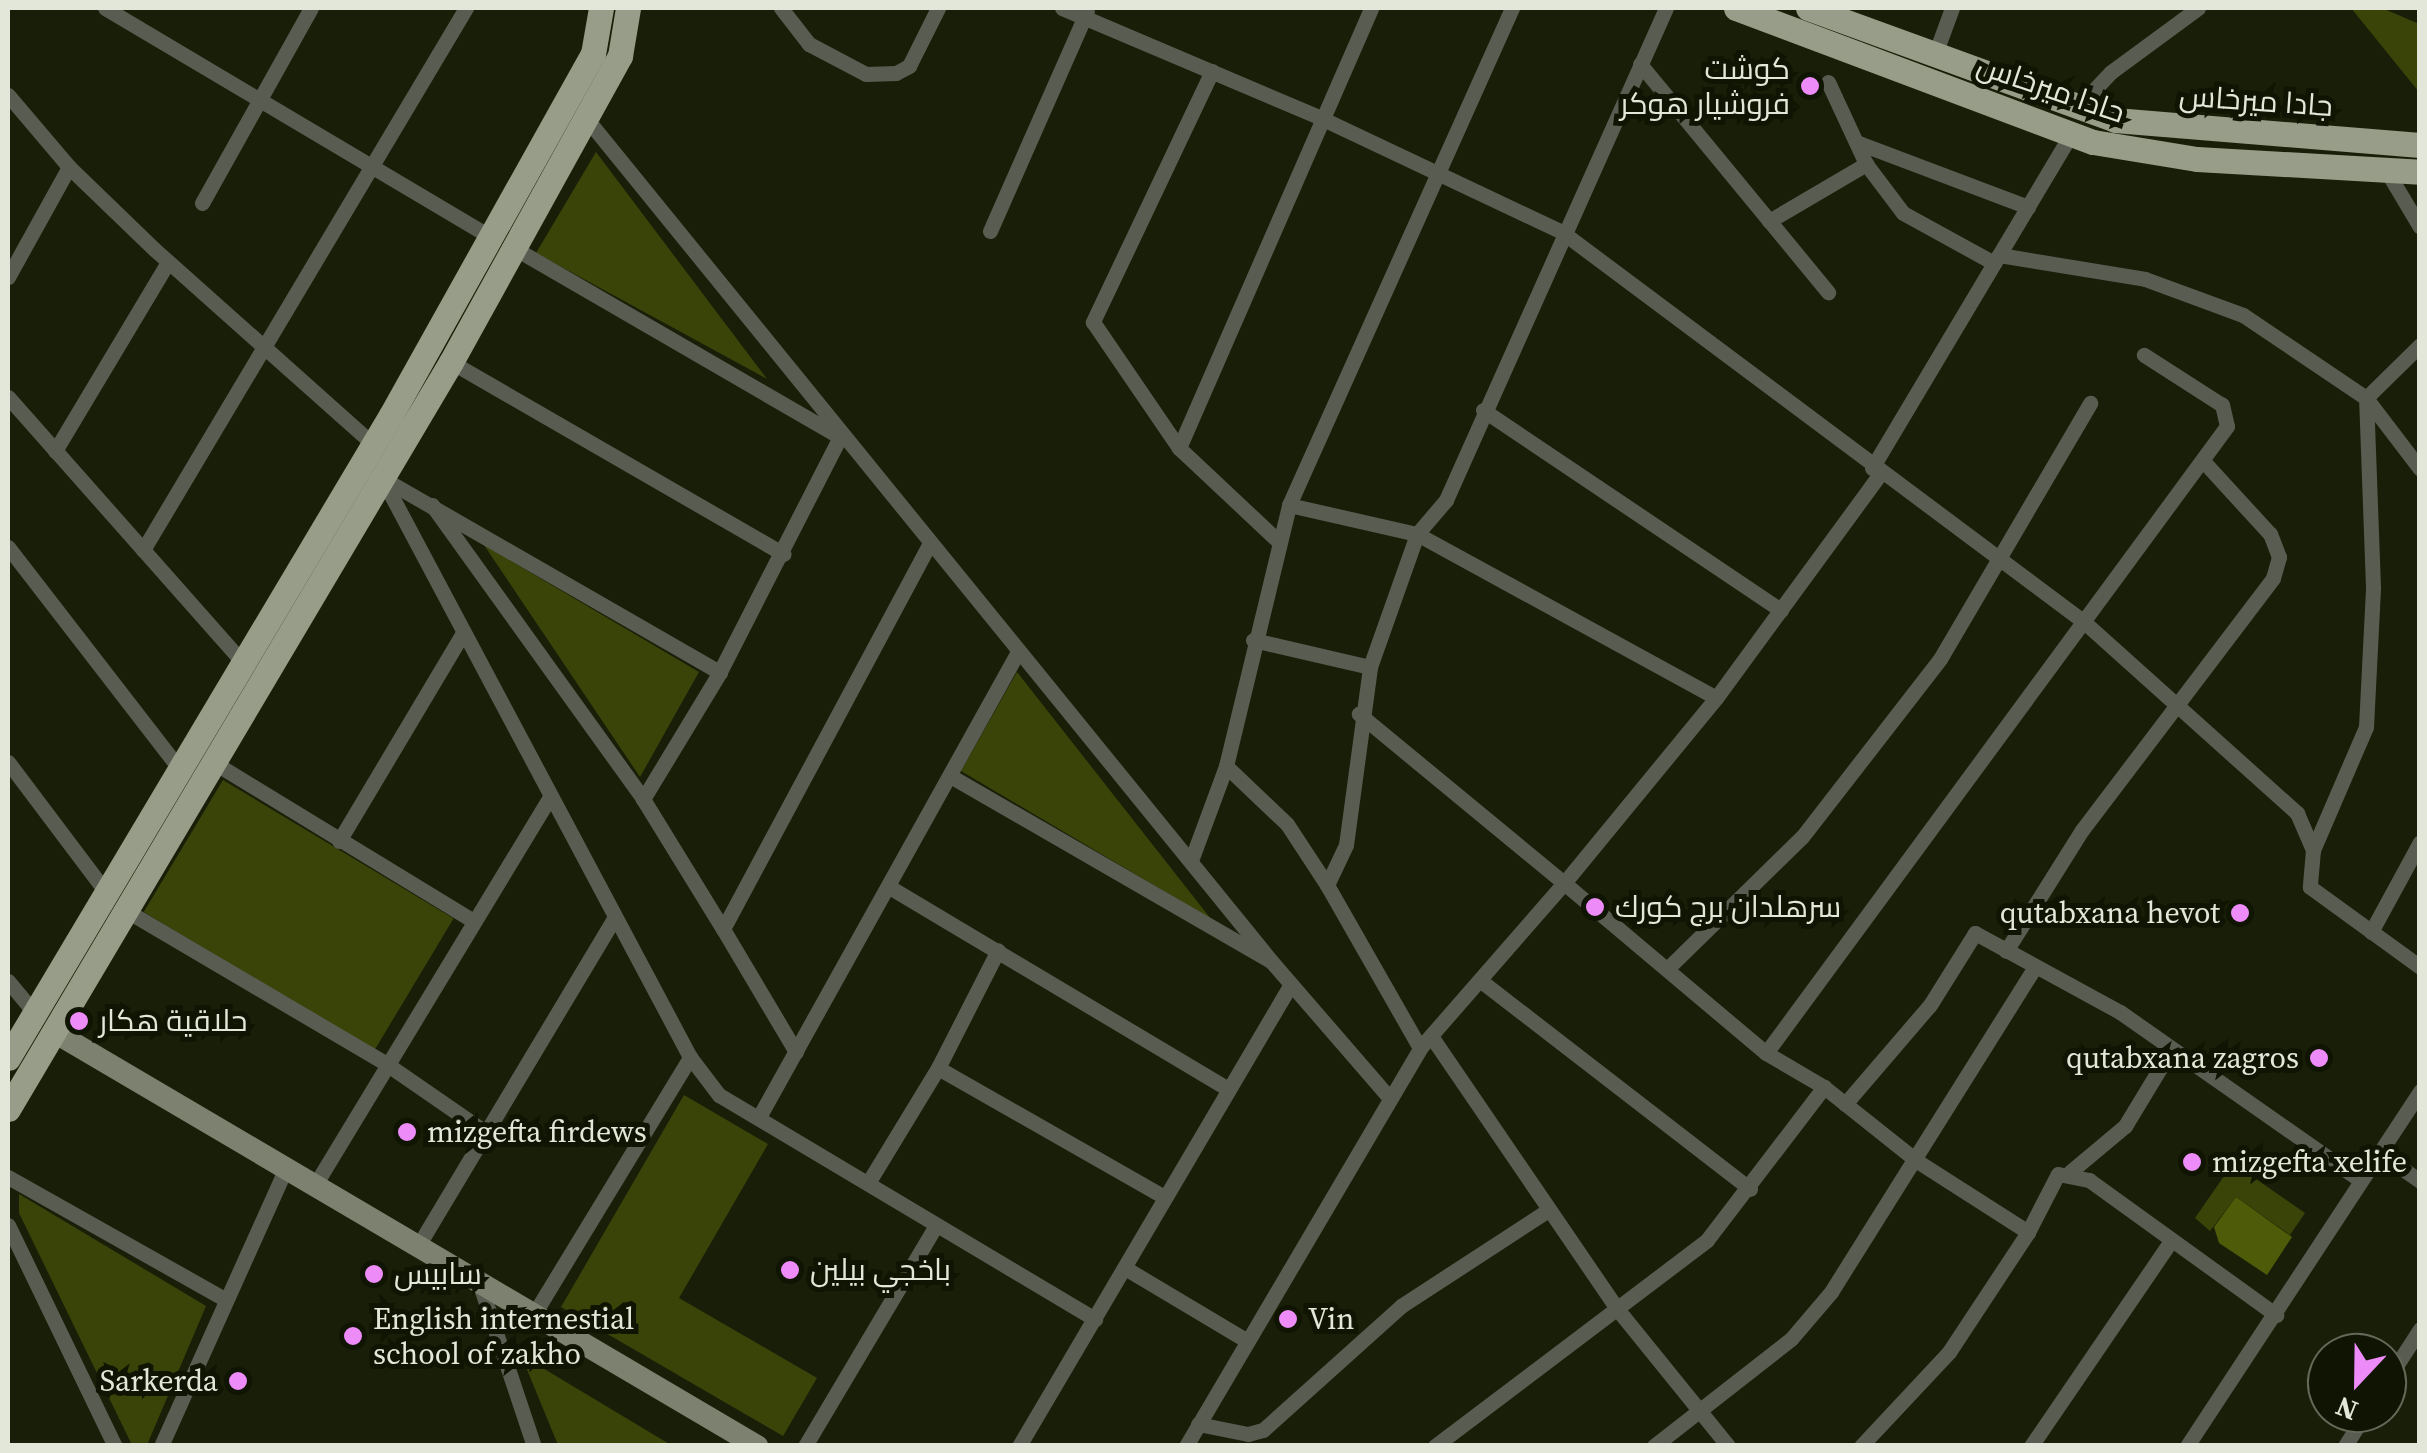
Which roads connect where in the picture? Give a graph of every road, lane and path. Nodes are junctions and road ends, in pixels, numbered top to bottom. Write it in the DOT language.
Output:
graph roads {
  1 [pos="105,8"];
  2 [pos="311,8"];
  3 [pos="466,8"];
  4 [pos="600,8"];
  5 [pos="628,8"];
  6 [pos="782,8"];
  7 [pos="938,8"];
  8 [pos="1062,8"];
  9 [pos="1371,8"];
  10 [pos="1512,8"];
  11 [pos="1666,8"];
  12 [pos="1736,8"];
  13 [pos="1808,8"];
  14 [pos="1952,8"];
  15 [pos="2198,8"];
  16 [pos="1086,12"];
  17 [pos="1934,57"];
  18 [pos="1640,64"];
  19 [pos="1212,71"];
  20 [pos="1828,82"];
  21 [pos="8,96"];
  22 [pos="261,102"];
  23 [pos="586,118"];
  24 [pos="1323,119"];
  25 [pos="2074,121"];
  26 [pos="1856,142"];
  27 [pos="2420,145"];
  28 [pos="1866,164"];
  29 [pos="69,167"];
  30 [pos="374,169"];
  31 [pos="2386,170"];
  32 [pos="1440,172"];
  33 [pos="2420,172"];
  34 [pos="202,203"];
  35 [pos="2028,207"];
  36 [pos="1769,221"];
  37 [pos="2420,228"];
  38 [pos="990,230"];
  39 [pos="1562,232"];
  40 [pos="502,243"];
  41 [pos="1997,259"];
  42 [pos="168,262"];
  43 [pos="8,276"];
  44 [pos="1828,292"];
  45 [pos="2420,345"];
  46 [pos="261,348"];
  47 [pos="2144,355"];
  48 [pos="440,363"];
  49 [pos="417,394"];
  50 [pos="8,398"];
  51 [pos="2366,398"];
  52 [pos="2090,403"];
  53 [pos="1483,410"];
  54 [pos="840,438"];
  55 [pos="374,444"];
  56 [pos="1179,448"];
  57 [pos="55,451"];
  58 [pos="2204,461"];
  59 [pos="2420,469"];
  60 [pos="1876,471"];
  61 [pos="382,478"];
  62 [pos="432,505"];
  63 [pos="1289,505"];
  64 [pos="1417,534"];
  65 [pos="1278,542"];
  66 [pos="930,543"];
  67 [pos="8,547"];
  68 [pos="142,550"];
  69 [pos="784,554"];
  70 [pos="2000,559"];
  71 [pos="1781,610"];
  72 [pos="2084,622"];
  73 [pos="462,636"];
  74 [pos="1253,640"];
  75 [pos="1019,650"];
  76 [pos="243,663"];
  77 [pos="1370,667"];
  78 [pos="720,672"];
  79 [pos="1716,698"];
  80 [pos="2177,707"];
  81 [pos="1359,714"];
  82 [pos="8,762"];
  83 [pos="213,762"];
  84 [pos="1226,766"];
  85 [pos="181,770"];
  86 [pos="952,777"];
  87 [pos="550,796"];
  88 [pos="643,799"];
  89 [pos="339,840"];
  90 [pos="2420,842"];
  91 [pos="2313,850"];
  92 [pos="1192,858"];
  93 [pos="1564,883"];
  94 [pos="1326,886"];
  95 [pos="891,888"];
  96 [pos="118,903"];
  97 [pos="614,919"];
  98 [pos="472,921"];
  99 [pos="723,929"];
  100 [pos="2371,932"];
  101 [pos="998,950"];
  102 [pos="2006,951"];
  103 [pos="1271,962"];
  104 [pos="2420,967"];
  105 [pos="1668,968"];
  106 [pos="2034,968"];
  107 [pos="8,981"];
  108 [pos="1480,981"];
  109 [pos="1291,984"];
  110 [pos="34,1014"];
  111 [pos="56,1033"];
  112 [pos="1425,1042"];
  113 [pos="2170,1050"];
  114 [pos="796,1052"];
  115 [pos="1766,1053"];
  116 [pos="690,1057"];
  117 [pos="8,1058"];
  118 [pos="388,1065"];
  119 [pos="938,1068"];
  120 [pos="1824,1086"];
  121 [pos="1228,1089"];
  122 [pos="2420,1091"];
  123 [pos="1388,1096"];
  124 [pos="1845,1104"];
  125 [pos="8,1109"];
  126 [pos="759,1117"];
  127 [pos="488,1134"];
  128 [pos="2380,1153"];
  129 [pos="1917,1161"];
  130 [pos="286,1168"];
  131 [pos="2070,1172"];
  132 [pos="8,1177"];
  133 [pos="2361,1181"];
  134 [pos="2420,1181"];
  135 [pos="868,1183"];
  136 [pos="315,1185"];
  137 [pos="1750,1189"];
  138 [pos="1164,1198"];
  139 [pos="1547,1211"];
  140 [pos="8,1225"];
  141 [pos="936,1225"];
  142 [pos="2028,1232"];
  143 [pos="2170,1242"];
  144 [pos="418,1246"];
  145 [pos="1125,1268"];
  146 [pos="480,1282"];
  147 [pos="223,1298"];
  148 [pos="1618,1310"];
  149 [pos="534,1314"];
  150 [pos="2276,1315"];
  151 [pos="1095,1319"];
  152 [pos="1246,1340"];
  153 [pos="1700,1409"];
  154 [pos="1198,1424"];
  155 [pos="2188,1445"];
  156 [pos="115,1446"];
  157 [pos="161,1446"];
  158 [pos="534,1446"];
  159 [pos="757,1446"];
  160 [pos="805,1446"];
  161 [pos="1019,1446"];
  162 [pos="1186,1446"];
  163 [pos="1436,1446"];
  164 [pos="1654,1446"];
  165 [pos="1728,1446"];
  166 [pos="1861,1446"];
  167 [pos="2031,1446"];
  1 -- 22 [label="street"];
  2 -- 22 [label="street"];
  3 -- 30 [label="street"];
  4 -- 40 [label="main road"];
  5 -- 23 [label="main road"];
  6 -- 7 [label="street"];
  8 -- 16 [label="street"];
  9 -- 24 [label="street"];
  10 -- 32 [label="street"];
  11 -- 18 [label="street"];
  12 -- 25 [label="main road, حادا ميرخاس"];
  13 -- 17 [label="main road, جادا ميرخاس"];
  14 -- 17 [label="street"];
  15 -- 25 [label="street"];
  16 -- 19 [label="street"];
  16 -- 38 [label="street"];
  17 -- 25 [label="main road, جادا ميرخاس"];
  18 -- 36 [label="street"];
  18 -- 39 [label="street"];
  19 -- 24 [label="street"];
  19 -- 56 [label="street"];
  20 -- 26 [label="street"];
  21 -- 29 [label="street"];
  22 -- 30 [label="street"];
  22 -- 34 [label="street"];
  23 -- 40 [label="main road"];
  23 -- 54 [label="street"];
  24 -- 32 [label="street"];
  24 -- 56 [label="street"];
  25 -- 27 [label="main road, جادا ميرخاس"];
  25 -- 31 [label="main road, حادا ميرخاس"];
  25 -- 35 [label="street"];
  26 -- 28 [label="street"];
  26 -- 35 [label="street"];
  28 -- 36 [label="street"];
  28 -- 41 [label="street"];
  29 -- 42 [label="street"];
  29 -- 43 [label="street"];
  30 -- 40 [label="street"];
  30 -- 46 [label="street"];
  31 -- 33 [label="main road, حادا ميرخاس"];
  31 -- 37 [label="street"];
  32 -- 39 [label="street"];
  32 -- 63 [label="street"];
  35 -- 41 [label="street"];
  36 -- 44 [label="street"];
  39 -- 53 [label="street"];
  39 -- 60 [label="street"];
  40 -- 48 [label="main road"];
  40 -- 54 [label="street"];
  41 -- 51 [label="street"];
  41 -- 60 [label="street"];
  42 -- 46 [label="street"];
  42 -- 57 [label="street"];
  45 -- 51 [label="street"];
  46 -- 55 [label="street"];
  46 -- 68 [label="street"];
  47 -- 58 [label="street"];
  48 -- 49 [label="main road"];
  48 -- 69 [label="street"];
  49 -- 55 [label="main road"];
  49 -- 61 [label="main road"];
  50 -- 57 [label="street"];
  51 -- 59 [label="street"];
  51 -- 91 [label="street"];
  52 -- 70 [label="street"];
  53 -- 64 [label="street"];
  53 -- 71 [label="street"];
  54 -- 66 [label="street"];
  54 -- 69 [label="street"];
  55 -- 76 [label="main road"];
  56 -- 65 [label="street"];
  57 -- 68 [label="street"];
  58 -- 72 [label="street"];
  58 -- 80 [label="street"];
  60 -- 70 [label="street"];
  60 -- 71 [label="street"];
  61 -- 62 [label="street"];
  61 -- 73 [label="street"];
  61 -- 83 [label="main road"];
  62 -- 78 [label="street"];
  62 -- 88 [label="street"];
  63 -- 64 [label="street"];
  63 -- 65 [label="street"];
  64 -- 77 [label="street"];
  64 -- 79 [label="street"];
  65 -- 74 [label="street"];
  66 -- 75 [label="street"];
  66 -- 99 [label="street"];
  67 -- 85 [label="street"];
  68 -- 76 [label="street"];
  69 -- 78 [label="street"];
  70 -- 72 [label="street"];
  70 -- 105 [label="street"];
  71 -- 79 [label="street"];
  72 -- 80 [label="street"];
  72 -- 115 [label="street"];
  73 -- 87 [label="street"];
  73 -- 89 [label="street"];
  74 -- 77 [label="street"];
  74 -- 84 [label="street"];
  75 -- 86 [label="street"];
  75 -- 92 [label="street"];
  76 -- 85 [label="main road"];
  77 -- 81 [label="street"];
  78 -- 88 [label="street"];
  79 -- 93 [label="street"];
  80 -- 91 [label="street"];
  80 -- 102 [label="street"];
  81 -- 93 [label="street"];
  81 -- 94 [label="street"];
  82 -- 96 [label="street"];
  83 -- 89 [label="street"];
  83 -- 96 [label="main road"];
  84 -- 92 [label="street"];
  84 -- 94 [label="street"];
  85 -- 96 [label="main road"];
  86 -- 95 [label="street"];
  86 -- 103 [label="street"];
  87 -- 97 [label="street"];
  87 -- 98 [label="street"];
  88 -- 99 [label="street"];
  89 -- 98 [label="street"];
  90 -- 100 [label="street"];
  91 -- 100 [label="street"];
  92 -- 103 [label="street"];
  93 -- 105 [label="street"];
  93 -- 108 [label="street"];
  94 -- 112 [label="street"];
  95 -- 101 [label="street"];
  95 -- 114 [label="street"];
  96 -- 110 [label="main road"];
  96 -- 111 [label="main road"];
  96 -- 118 [label="street"];
  97 -- 116 [label="street"];
  97 -- 127 [label="street"];
  98 -- 118 [label="street"];
  99 -- 114 [label="street"];
  100 -- 104 [label="street"];
  101 -- 119 [label="street"];
  101 -- 121 [label="street"];
  102 -- 106 [label="street"];
  102 -- 124 [label="street"];
  103 -- 109 [label="street"];
  105 -- 115 [label="street"];
  106 -- 113 [label="street"];
  106 -- 129 [label="street"];
  107 -- 110 [label="street"];
  108 -- 112 [label="street"];
  108 -- 137 [label="street"];
  109 -- 121 [label="street"];
  109 -- 123 [label="street"];
  110 -- 111 [label="street"];
  110 -- 117 [label="main road"];
  111 -- 125 [label="main road"];
  111 -- 130 [label="main road"];
  112 -- 123 [label="street"];
  112 -- 139 [label="street"];
  113 -- 131 [label="street"];
  113 -- 133 [label="street"];
  114 -- 126 [label="street"];
  115 -- 120 [label="street"];
  116 -- 126 [label="street"];
  116 -- 149 [label="street"];
  118 -- 127 [label="street"];
  118 -- 136 [label="street"];
  119 -- 135 [label="street"];
  119 -- 138 [label="street"];
  120 -- 124 [label="street"];
  120 -- 137 [label="street"];
  121 -- 138 [label="street"];
  122 -- 128 [label="street"];
  123 -- 152 [label="street"];
  124 -- 129 [label="street"];
  126 -- 135 [label="street"];
  127 -- 144 [label="street"];
  128 -- 133 [label="street"];
  128 -- 134 [label="street"];
  129 -- 142 [label="street"];
  129 -- 153 [label="street"];
  130 -- 136 [label="main road"];
  130 -- 147 [label="street"];
  131 -- 142 [label="street"];
  131 -- 143 [label="street"];
  132 -- 147 [label="street"];
  133 -- 150 [label="street"];
  135 -- 141 [label="street"];
  136 -- 144 [label="main road"];
  137 -- 148 [label="street"];
  138 -- 145 [label="street"];
  139 -- 148 [label="street"];
  139 -- 154 [label="street"];
  140 -- 156 [label="street"];
  141 -- 151 [label="street"];
  141 -- 160 [label="street"];
  142 -- 166 [label="street"];
  143 -- 150 [label="street"];
  143 -- 167 [label="street"];
  144 -- 146 [label="main road"];
  145 -- 151 [label="street"];
  145 -- 152 [label="street"];
  146 -- 149 [label="main road"];
  146 -- 158 [label="street"];
  147 -- 157 [label="street"];
  148 -- 153 [label="street"];
  148 -- 163 [label="street"];
  149 -- 159 [label="main road"];
  150 -- 155 [label="street"];
  151 -- 161 [label="street"];
  152 -- 154 [label="street"];
  153 -- 164 [label="street"];
  153 -- 165 [label="street"];
  154 -- 162 [label="street"];
}
